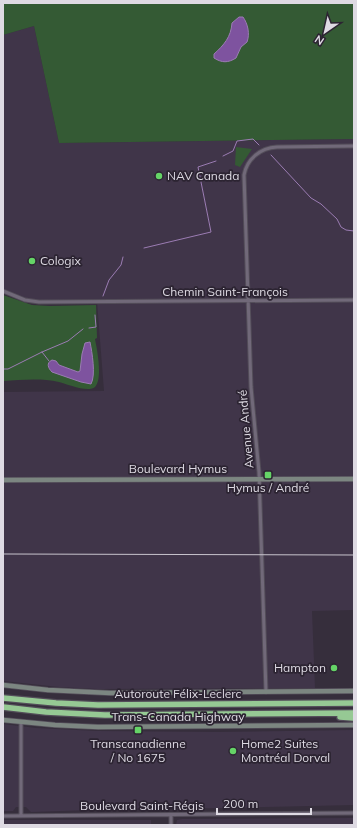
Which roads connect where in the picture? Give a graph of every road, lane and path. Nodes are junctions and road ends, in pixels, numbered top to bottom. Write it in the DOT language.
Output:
graph roads {
  1 [pos="354,146"];
  2 [pos="3,292"];
  3 [pos="248,300"];
  4 [pos="354,300"];
  5 [pos="259,478"];
  6 [pos="354,479"];
  7 [pos="3,480"];
  8 [pos="3,685"];
  9 [pos="354,691"];
  10 [pos="266,692"];
  11 [pos="3,698"];
  12 [pos="354,702"];
  13 [pos="3,707"];
  14 [pos="354,713"];
  15 [pos="300,714"];
  16 [pos="354,718"];
  17 [pos="3,720"];
  18 [pos="21,722"];
  19 [pos="354,725"];
  20 [pos="354,813"];
  21 [pos="171,815"];
  22 [pos="3,816"];
  23 [pos="21,816"];
  24 [pos="171,825"];
  1 -- 3 [label="street, Avenue André"];
  2 -- 3 [label="street, Chemin Saint-François"];
  3 -- 4 [label="street, Chemin Saint-François"];
  3 -- 5 [label="street, Avenue André"];
  5 -- 6 [label="main road, Boulevard Hymus"];
  5 -- 7 [label="main road, Boulevard Hymus"];
  5 -- 10 [label="street, Avenue André"];
  8 -- 10 [label="main road, Trans-Canada Highway"];
  9 -- 10 [label="main road, Trans-Canada Highway"];
  11 -- 12 [label="highway, Autoroute Félix-Leclerc"];
  13 -- 15 [label="highway, Autoroute Félix-Leclerc"];
  14 -- 15 [label="highway, Autoroute Félix-Leclerc"];
  15 -- 16 [label="highway"];
  17 -- 18 [label="main road, Trans-Canada Highway"];
  18 -- 19 [label="main road, Trans-Canada Highway"];
  18 -- 23 [label="street"];
  20 -- 21 [label="street, Boulevard Saint-Régis"];
  21 -- 23 [label="street, Boulevard Saint-Régis"];
  21 -- 24 [label="street"];
  22 -- 23 [label="street, Boulevard Saint-Régis"];
}
